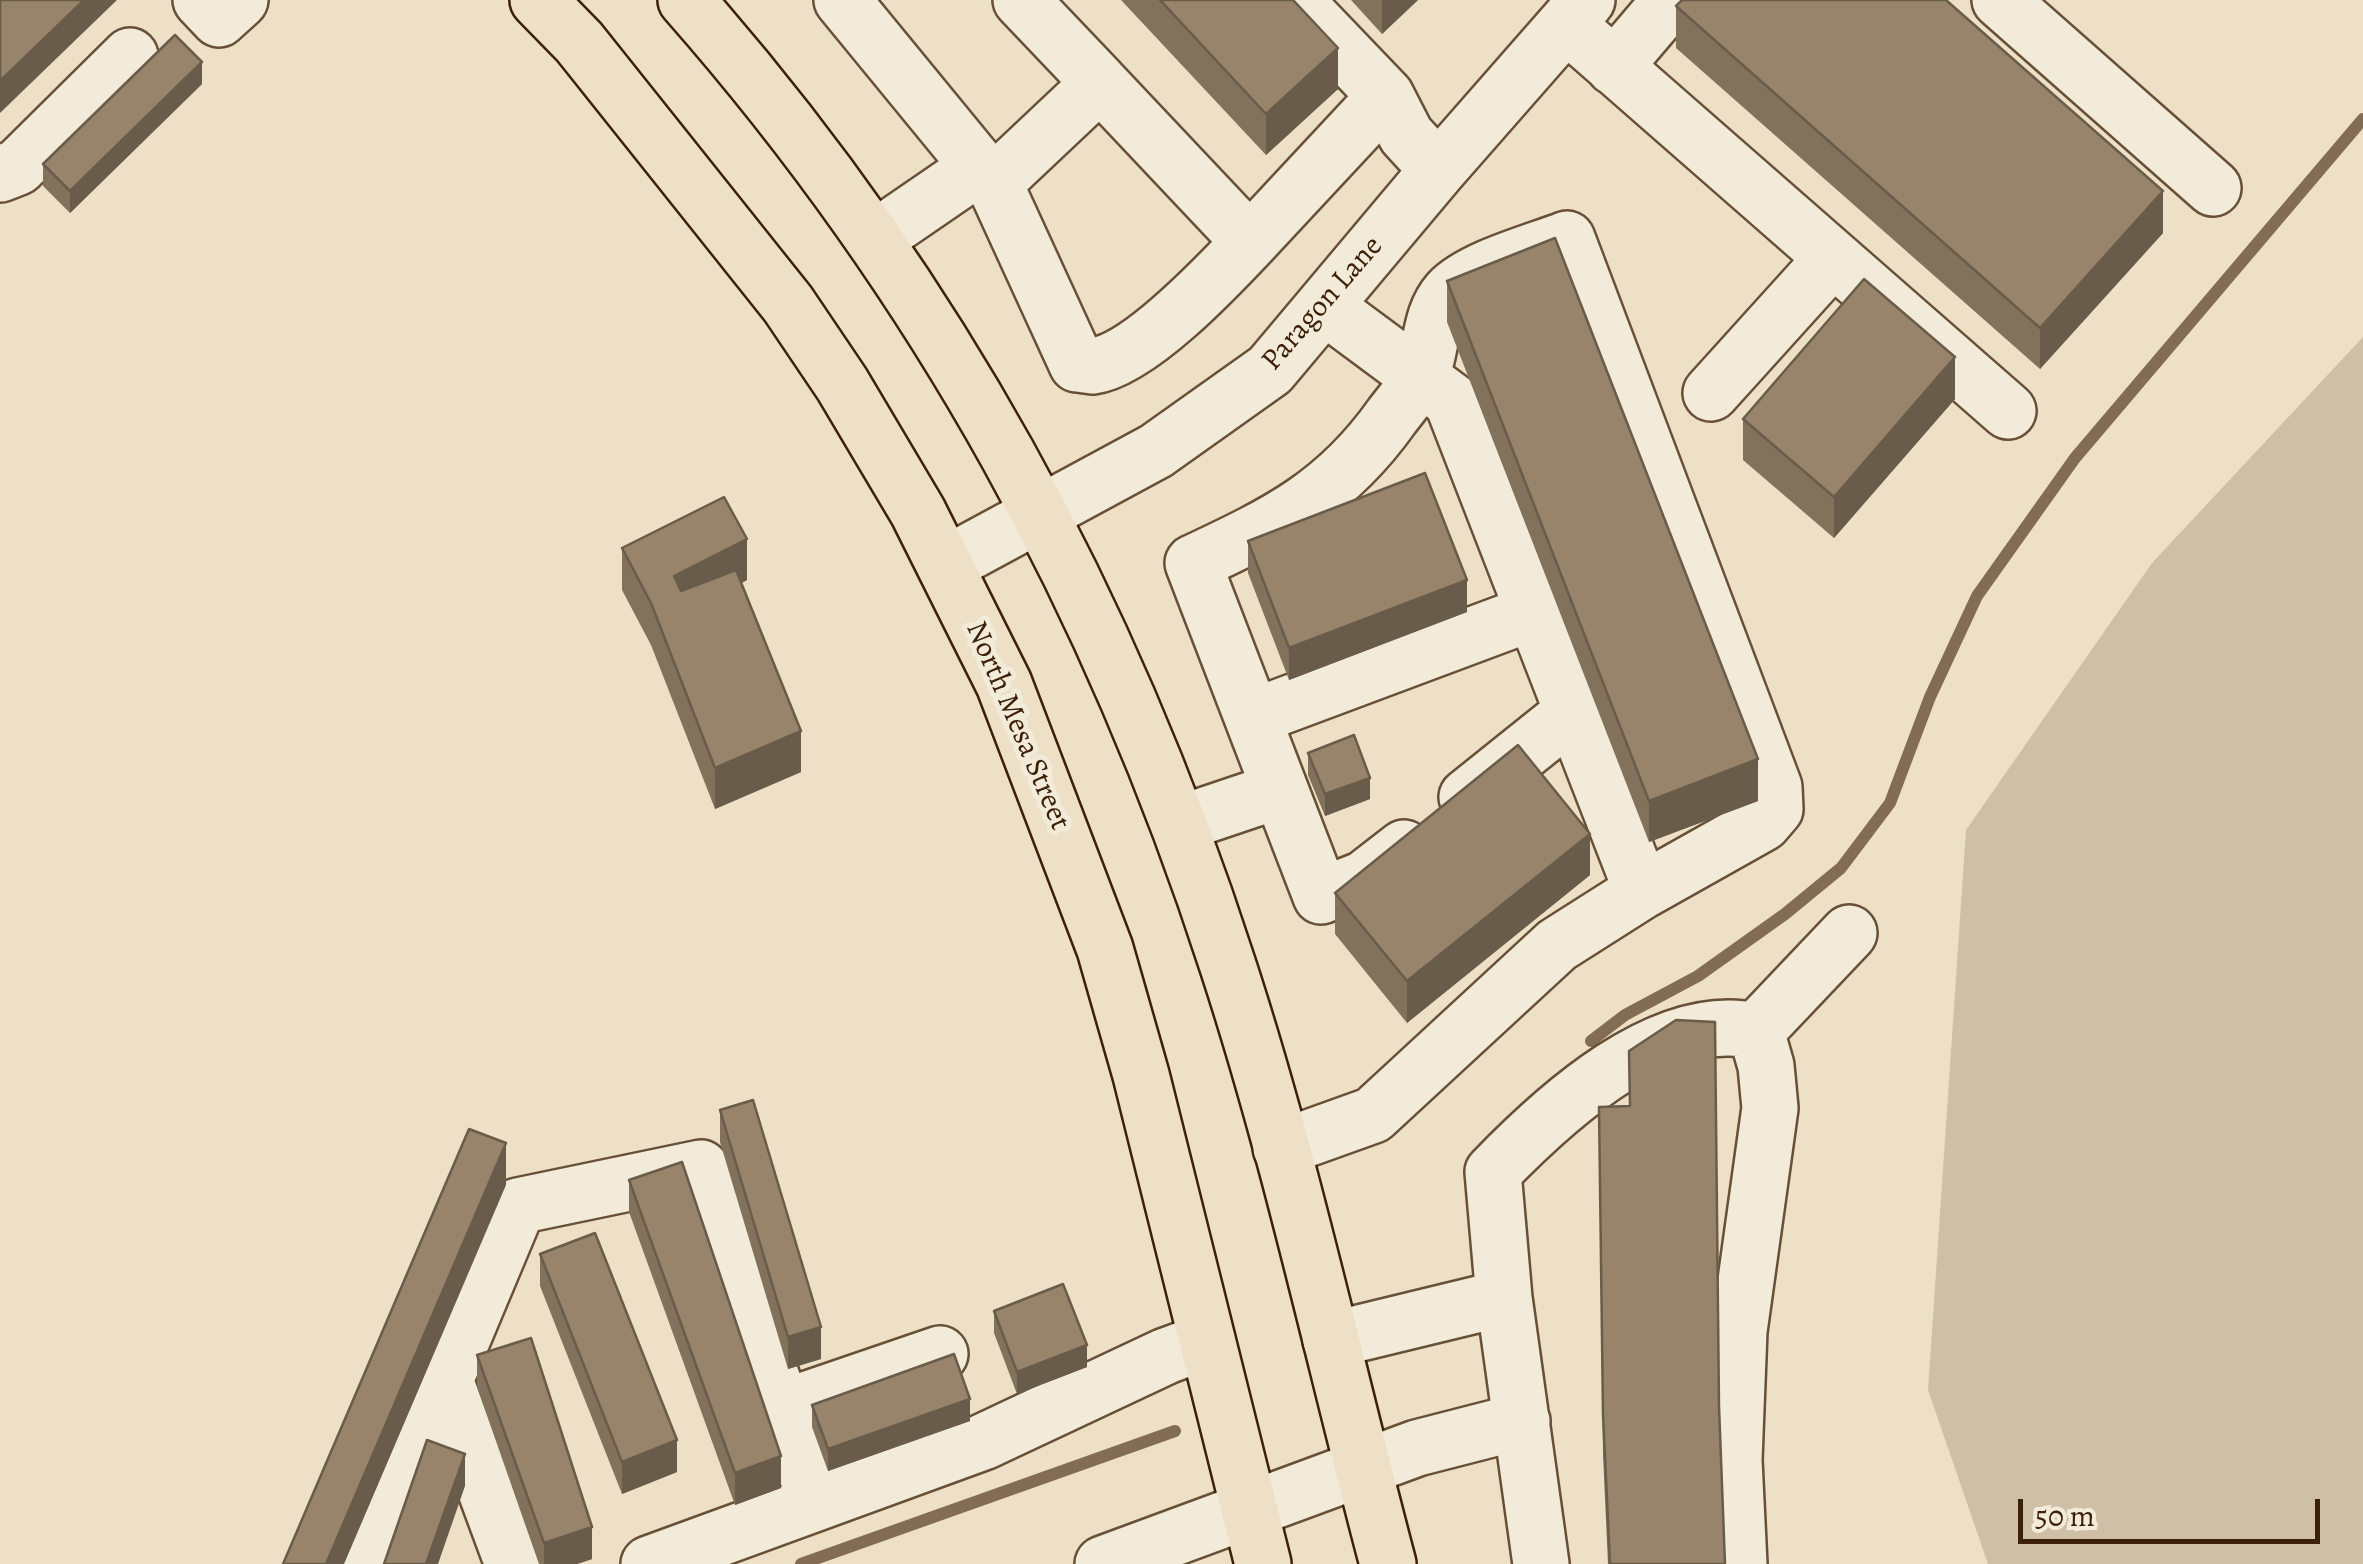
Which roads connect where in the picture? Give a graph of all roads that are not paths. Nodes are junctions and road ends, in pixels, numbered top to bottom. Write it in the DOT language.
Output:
graph roads {
  1 [pos="201,0"];
  2 [pos="240,0"];
  3 [pos="538,0"];
  4 [pos="686,0"];
  5 [pos="842,0"];
  6 [pos="1021,0"];
  7 [pos="1294,0"];
  8 [pos="1671,0"];
  9 [pos="2000,0"];
  10 [pos="1574,9"];
  11 [pos="130,56"];
  12 [pos="1614,66"];
  13 [pos="1100,83"];
  14 [pos="1386,96"];
  15 [pos="1438,170"];
  16 [pos="0,174"];
  17 [pos="986,175"];
  18 [pos="2212,188"];
  19 [pos="874,239"];
  20 [pos="1250,242"];
  21 [pos="1833,258"];
  22 [pos="1324,306"];
  23 [pos="1420,376"];
  24 [pos="1711,393"];
  25 [pos="2008,411"];
  26 [pos="1041,514"];
  27 [pos="946,566"];
  28 [pos="1534,612"];
  29 [pos="1573,712"];
  30 [pos="1252,718"];
  31 [pos="1280,790"];
  32 [pos="1178,824"];
  33 [pos="1642,891"];
  34 [pos="1849,933"];
  35 [pos="1756,1032"];
  36 [pos="1281,1148"];
  37 [pos="1504,1298"];
  38 [pos="1331,1340"];
  39 [pos="1207,1341"];
  40 [pos="940,1354"];
  41 [pos="445,1380"];
  42 [pos="782,1408"];
  43 [pos="1522,1421"];
  44 [pos="802,1467"];
  45 [pos="1363,1470"];
  46 [pos="1248,1509"];
  47 [pos="368,1564"];
  48 [pos="513,1564"];
  49 [pos="649,1564"];
  50 [pos="1103,1564"];
  51 [pos="1263,1564"];
  52 [pos="1388,1564"];
  53 [pos="1541,1564"];
  54 [pos="1739,1564"];
  1 -- 2 [label="street"];
  3 -- 27 [label="main road, North Mesa Street"];
  4 -- 19 [label="main road"];
  5 -- 17 [label="street"];
  6 -- 13 [label="street"];
  7 -- 14 [label="street"];
  8 -- 12 [label="street"];
  9 -- 18 [label="street"];
  10 -- 12 [label="street"];
  10 -- 15 [label="street, Paragon Lane"];
  11 -- 16 [label="street"];
  12 -- 21 [label="street"];
  13 -- 17 [label="street"];
  13 -- 20 [label="street"];
  14 -- 15 [label="street"];
  14 -- 20 [label="street"];
  15 -- 22 [label="street, Paragon Lane"];
  17 -- 19 [label="street"];
  17 -- 20 [label="street"];
  19 -- 26 [label="main road"];
  21 -- 24 [label="street"];
  21 -- 25 [label="street"];
  22 -- 23 [label="street"];
  22 -- 26 [label="street, Paragon Lane"];
  23 -- 28 [label="street"];
  23 -- 30 [label="street"];
  23 -- 33 [label="street"];
  26 -- 27 [label="street, Paragon Lane"];
  26 -- 32 [label="main road"];
  27 -- 39 [label="main road, North Mesa Street"];
  28 -- 29 [label="street"];
  28 -- 30 [label="street"];
  29 -- 31 [label="street"];
  29 -- 33 [label="street"];
  30 -- 31 [label="street"];
  31 -- 32 [label="street"];
  32 -- 36 [label="main road"];
  33 -- 36 [label="street"];
  34 -- 35 [label="street"];
  35 -- 37 [label="street"];
  35 -- 54 [label="street"];
  36 -- 38 [label="main road"];
  37 -- 38 [label="street"];
  37 -- 43 [label="street"];
  38 -- 45 [label="main road"];
  39 -- 46 [label="main road, North Mesa Street"];
  39 -- 49 [label="street"];
  40 -- 42 [label="street"];
  41 -- 42 [label="street"];
  41 -- 47 [label="street"];
  41 -- 48 [label="street"];
  42 -- 44 [label="street"];
  43 -- 45 [label="street"];
  43 -- 53 [label="street"];
  45 -- 46 [label="street"];
  45 -- 52 [label="main road"];
  46 -- 50 [label="street"];
  46 -- 51 [label="main road, North Mesa Street"];
}
